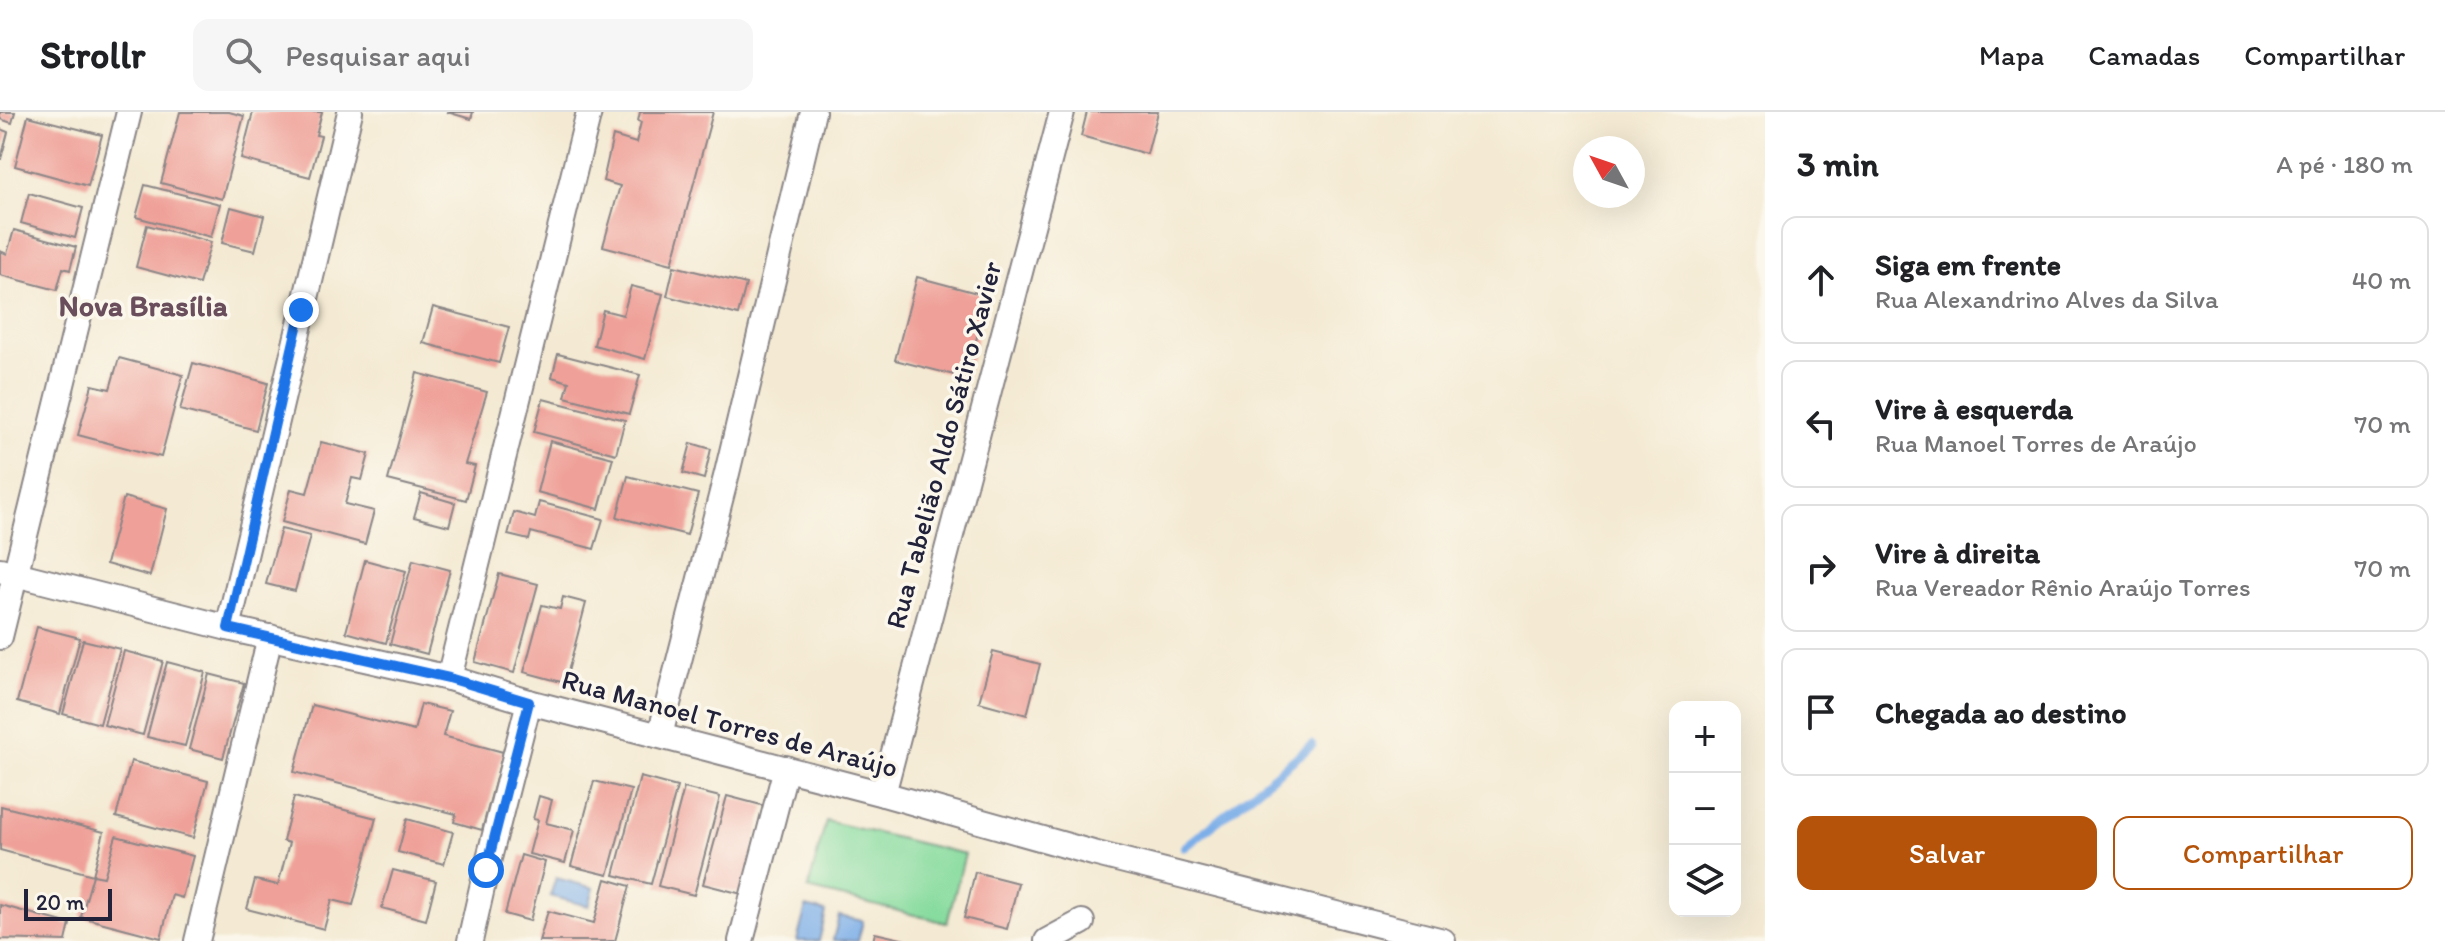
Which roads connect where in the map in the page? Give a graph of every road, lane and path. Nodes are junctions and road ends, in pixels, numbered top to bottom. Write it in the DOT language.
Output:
graph roads {
  1 [pos="129,112"];
  2 [pos="350,112"];
  3 [pos="589,112"];
  4 [pos="813,112"];
  5 [pos="1062,112"];
  6 [pos="8,572"];
  7 [pos="228,628"];
  8 [pos="0,637"];
  9 [pos="270,637"];
  10 [pos="449,678"];
  11 [pos="529,702"];
  12 [pos="660,735"];
  13 [pos="786,768"];
  14 [pos="883,794"];
  15 [pos="1082,922"];
  16 [pos="197,941"];
  17 [pos="470,941"];
  18 [pos="741,941"];
  19 [pos="1047,941"];
  20 [pos="1443,941"];
  1 -- 6 [label="street"];
  2 -- 7 [label="street"];
  3 -- 10 [label="street"];
  4 -- 12 [label="street"];
  5 -- 14 [label="street, Rua Tabelião Aldo Sátiro Xavier"];
  6 -- 7 [label="street, Rua Manoel Torres de Araújo"];
  6 -- 8 [label="street"];
  7 -- 9 [label="street, Rua Manoel Torres de Araújo"];
  9 -- 10 [label="street, Rua Manoel Torres de Araújo"];
  9 -- 16 [label="street"];
  10 -- 11 [label="street, Rua Manoel Torres de Araújo"];
  11 -- 12 [label="street, Rua Manoel Torres de Araújo"];
  11 -- 17 [label="street"];
  12 -- 13 [label="street, Rua Manoel Torres de Araújo"];
  13 -- 14 [label="street, Rua Manoel Torres de Araújo"];
  13 -- 18 [label="street"];
  14 -- 20 [label="street, Rua Manoel Torres de Araújo"];
  15 -- 19 [label="street"];
}
